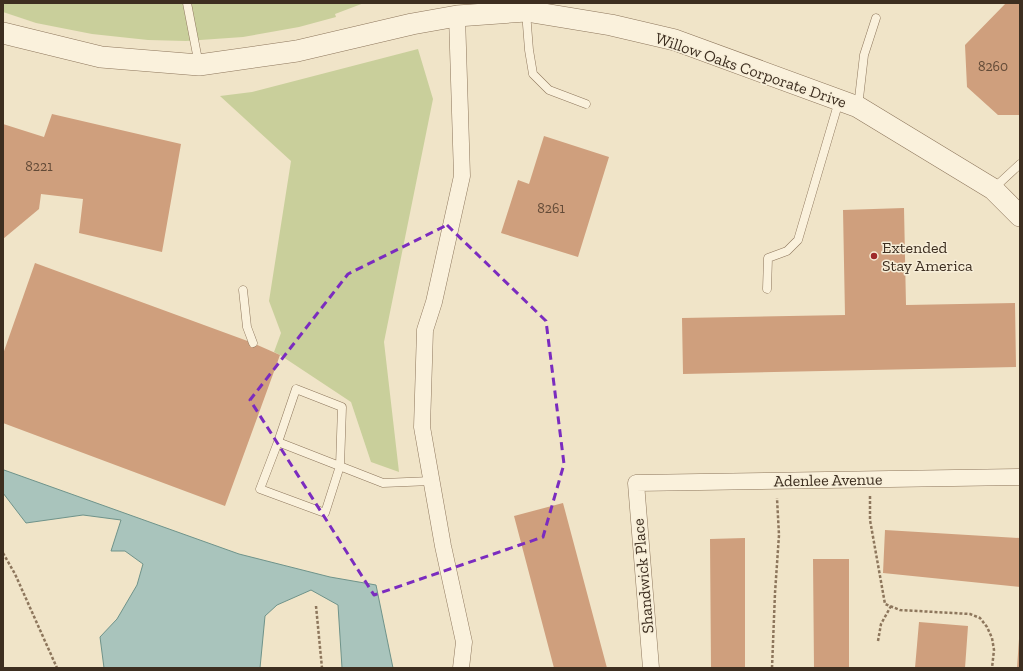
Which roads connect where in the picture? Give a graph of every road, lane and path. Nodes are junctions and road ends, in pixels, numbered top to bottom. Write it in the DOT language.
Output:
graph roads {
  1 [pos="187,3"];
  2 [pos="526,11"];
  3 [pos="456,13"];
  4 [pos="876,18"];
  5 [pos="3,32"];
  6 [pos="198,65"];
  7 [pos="586,104"];
  8 [pos="849,104"];
  9 [pos="1020,164"];
  10 [pos="993,189"];
  11 [pos="1019,213"];
  12 [pos="767,289"];
  13 [pos="243,290"];
  14 [pos="253,343"];
  15 [pos="278,442"];
  16 [pos="340,466"];
  17 [pos="1020,477"];
  18 [pos="870,480"];
  19 [pos="431,481"];
  20 [pos="777,481"];
  21 [pos="636,483"];
  22 [pos="3,553"];
  23 [pos="316,606"];
  24 [pos="891,606"];
  25 [pos="878,641"];
  26 [pos="57,668"];
  27 [pos="322,668"];
  28 [pos="461,668"];
  29 [pos="651,668"];
  30 [pos="772,668"];
  31 [pos="992,668"];
  1 -- 6 [label="lane"];
  2 -- 3 [label="street, Willow Oaks Corporate Drive"];
  2 -- 7 [label="lane"];
  2 -- 8 [label="street, Willow Oaks Corporate Drive"];
  3 -- 6 [label="street, Willow Oaks Corporate Drive"];
  3 -- 19 [label="street"];
  4 -- 8 [label="lane"];
  5 -- 6 [label="street, Willow Oaks Corporate Drive"];
  8 -- 10 [label="street, Willow Oaks Corporate Drive"];
  8 -- 12 [label="lane"];
  9 -- 10 [label="lane"];
  10 -- 11 [label="street, Willow Oaks Corporate Drive"];
  13 -- 14 [label="lane"];
  15 -- 16 [label="lane"];
  15 -- 16 [label="lane"];
  15 -- 16 [label="lane"];
  16 -- 19 [label="lane"];
  17 -- 18 [label="street, Adenlee Avenue"];
  18 -- 20 [label="street, Adenlee Avenue"];
  18 -- 24 [label="path"];
  19 -- 28 [label="street"];
  20 -- 21 [label="street, Adenlee Avenue"];
  20 -- 30 [label="path"];
  21 -- 29 [label="street, Shandwick Place"];
  22 -- 26 [label="path"];
  23 -- 27 [label="path"];
  24 -- 25 [label="path"];
  24 -- 31 [label="path"];
}
